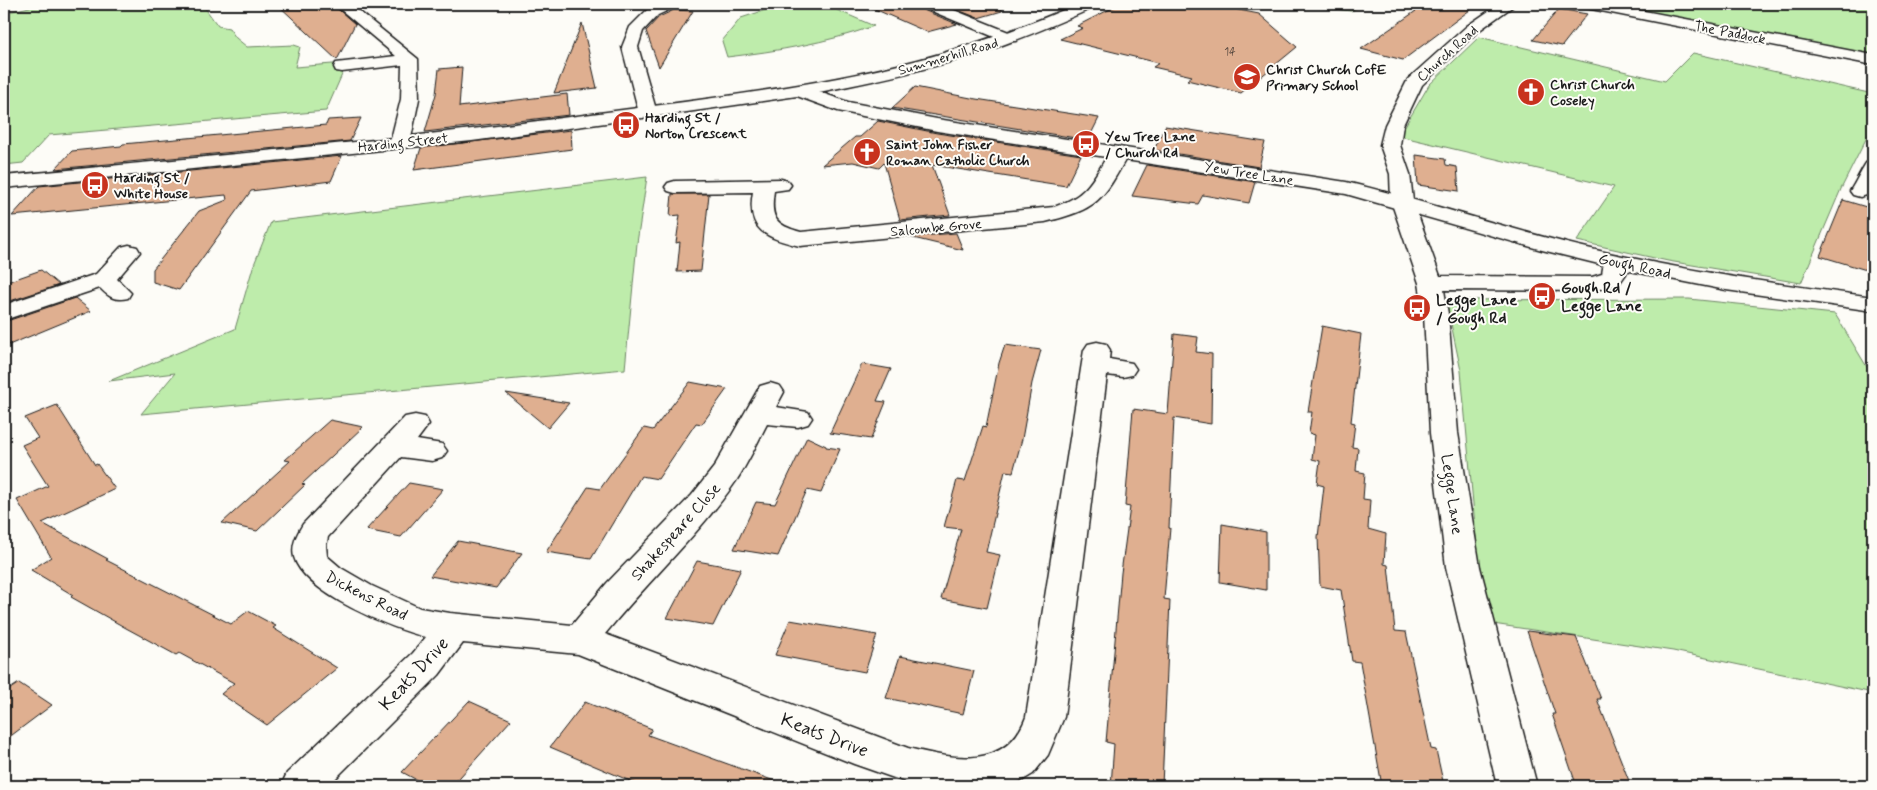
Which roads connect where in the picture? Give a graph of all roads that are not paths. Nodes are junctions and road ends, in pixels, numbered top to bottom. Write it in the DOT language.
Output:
graph roads {
  1 [pos="341,4"];
  2 [pos="670,4"];
  3 [pos="928,4"];
  4 [pos="1090,4"];
  5 [pos="1509,4"];
  6 [pos="1586,4"];
  7 [pos="1010,38"];
  8 [pos="410,59"];
  9 [pos="1873,60"];
  10 [pos="342,67"];
  11 [pos="802,91"];
  12 [pos="648,112"];
  13 [pos="400,143"];
  14 [pos="1119,153"];
  15 [pos="4,182"];
  16 [pos="675,187"];
  17 [pos="1402,201"];
  18 [pos="129,252"];
  19 [pos="1616,262"];
  20 [pos="1430,282"];
  21 [pos="1873,304"];
  22 [pos="4,313"];
  23 [pos="1105,362"];
  24 [pos="798,418"];
  25 [pos="432,451"];
  26 [pos="454,628"];
  27 [pos="580,640"];
  28 [pos="301,786"];
  29 [pos="1517,786"];
  1 -- 8 [label="street"];
  2 -- 12 [label="street"];
  3 -- 7 [label="street"];
  4 -- 7 [label="street, Summerhill Road"];
  5 -- 17 [label="street, Church Road"];
  6 -- 9 [label="street, The Paddock"];
  7 -- 11 [label="street, Summerhill Road"];
  8 -- 10 [label="street"];
  8 -- 13 [label="street"];
  11 -- 12 [label="street, Harding Street"];
  11 -- 14 [label="street, Yew Tree Lane"];
  12 -- 13 [label="street, Harding Street"];
  13 -- 15 [label="street, Harding Street"];
  14 -- 16 [label="street, Salcombe Grove"];
  14 -- 17 [label="street, Yew Tree Lane"];
  17 -- 19 [label="street, Gough Road"];
  17 -- 20 [label="street, Legge Lane"];
  18 -- 22 [label="street"];
  19 -- 20 [label="street"];
  19 -- 21 [label="street, Gough Road"];
  20 -- 29 [label="street, Legge Lane"];
  23 -- 27 [label="street, Keats Drive"];
  24 -- 27 [label="street, Shakespeare Close"];
  25 -- 26 [label="street, Dickens Road"];
  26 -- 27 [label="street, Keats Drive"];
  26 -- 28 [label="street, Keats Drive"];
}
